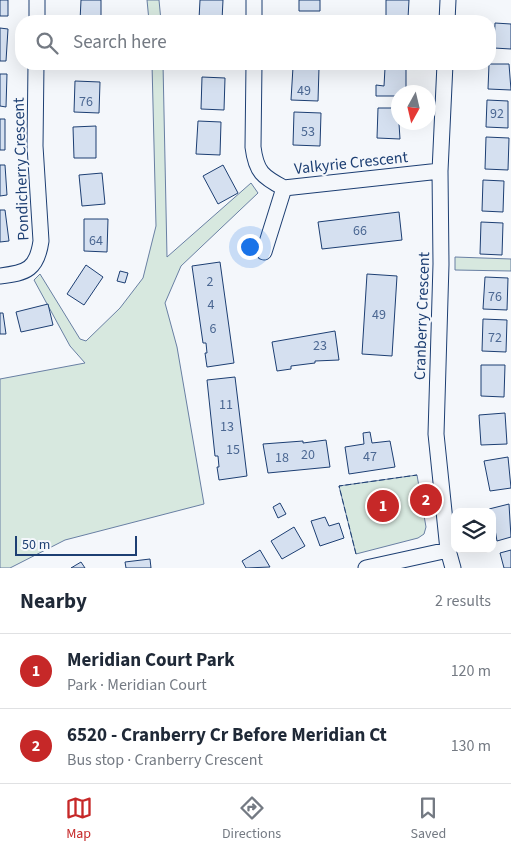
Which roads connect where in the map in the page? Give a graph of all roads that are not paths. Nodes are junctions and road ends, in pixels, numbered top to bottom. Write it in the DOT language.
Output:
graph roads {
  1 [pos="37,0"];
  2 [pos="254,0"];
  3 [pos="448,0"];
  4 [pos="37,15"];
  5 [pos="254,15"];
  6 [pos="447,15"];
  7 [pos="36,70"];
  8 [pos="254,70"];
  9 [pos="445,70"];
  10 [pos="440,171"];
  11 [pos="284,188"];
  12 [pos="264,252"];
  13 [pos="0,276"];
  14 [pos="448,550"];
  15 [pos="366,568"];
  16 [pos="453,568"];
  1 -- 4 [label="street"];
  2 -- 5 [label="street"];
  3 -- 6 [label="street"];
  7 -- 13 [label="street, Pondicherry Crescent"];
  8 -- 11 [label="street, Valkyrie Crescent"];
  9 -- 10 [label="street, Cranberry Crescent"];
  10 -- 11 [label="street, Valkyrie Crescent"];
  10 -- 14 [label="street, Cranberry Crescent"];
  11 -- 12 [label="street"];
  14 -- 15 [label="street"];
  14 -- 16 [label="street, Cranberry Crescent"];
}
